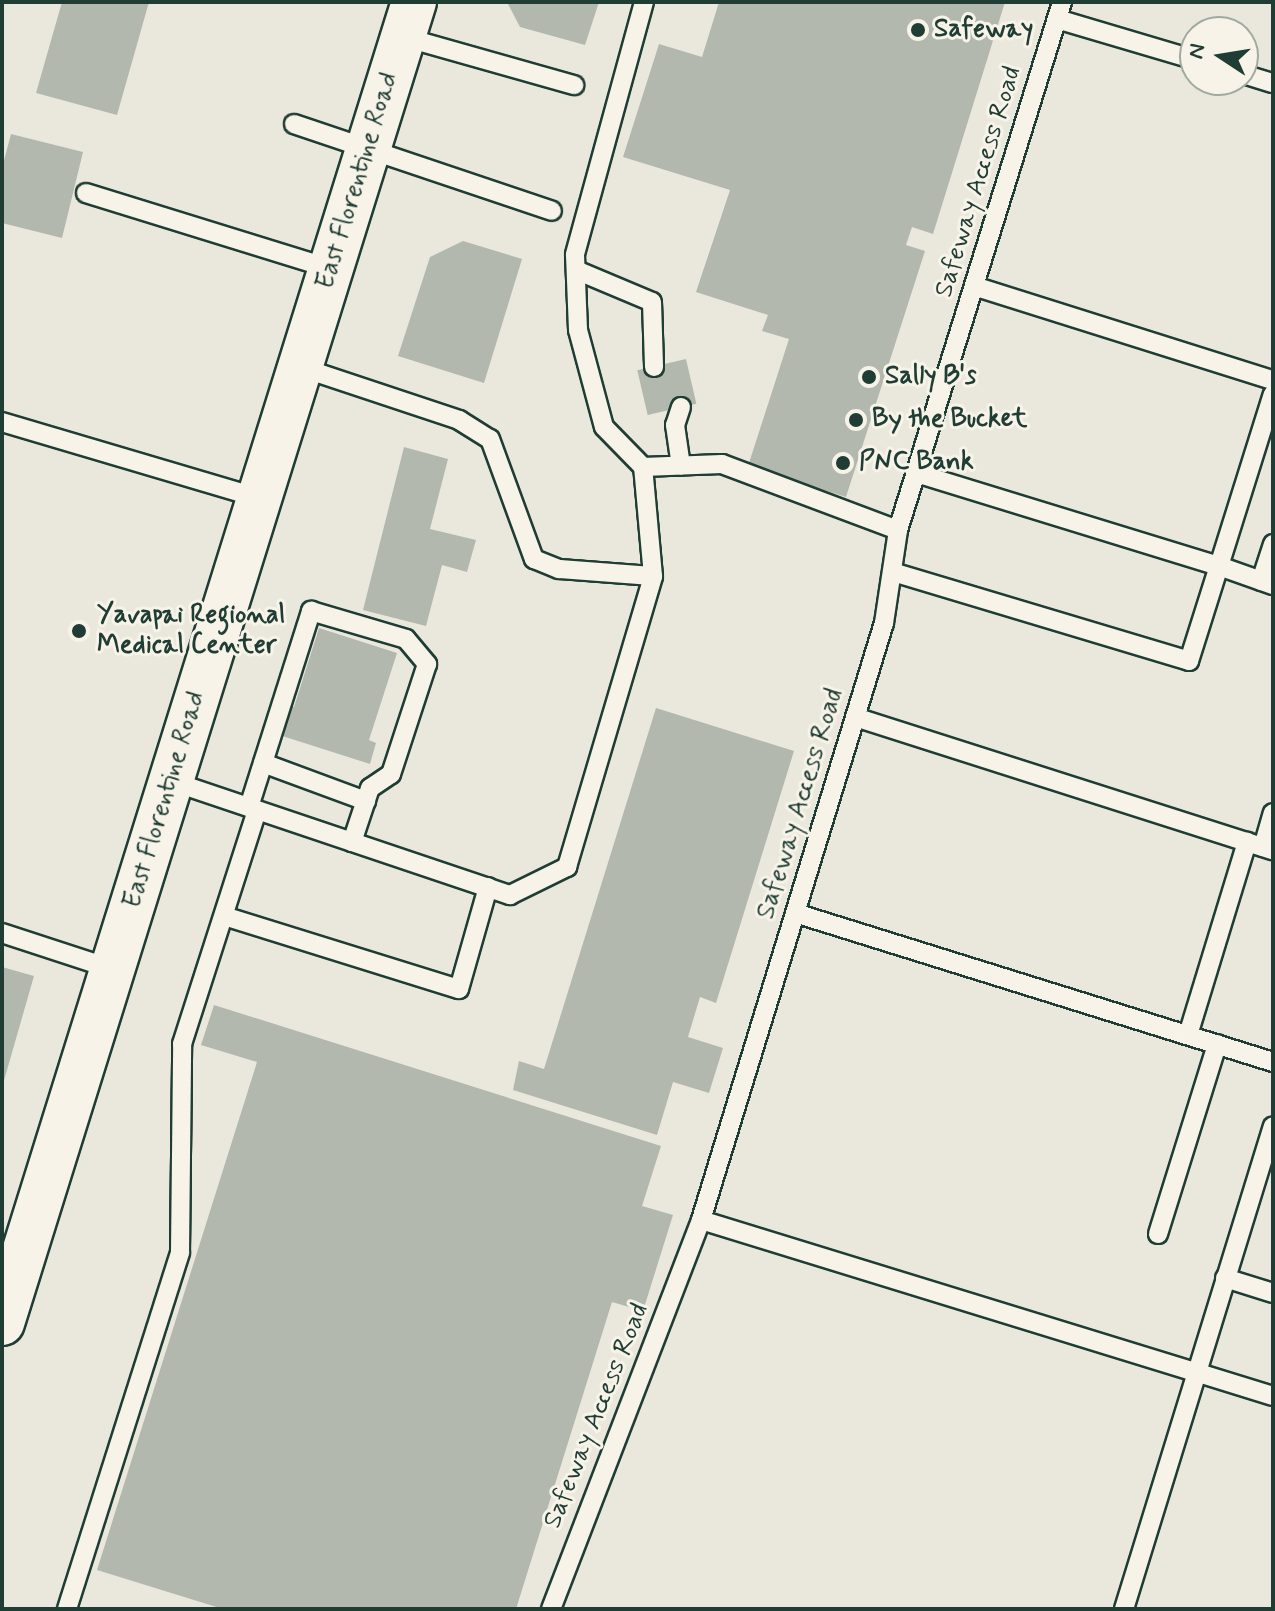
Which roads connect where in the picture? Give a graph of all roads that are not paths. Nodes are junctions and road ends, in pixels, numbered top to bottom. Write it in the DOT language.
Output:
graph roads {
  1 [pos="644,2"];
  2 [pos="1060,11"];
  3 [pos="409,19"];
  4 [pos="1179,54"];
  5 [pos="574,85"];
  6 [pos="294,124"];
  7 [pos="368,151"];
  8 [pos="86,193"];
  9 [pos="552,211"];
  10 [pos="331,269"];
  11 [pos="576,270"];
  12 [pos="974,286"];
  13 [pos="663,365"];
  14 [pos="300,367"];
  15 [pos="1273,380"];
  16 [pos="1273,394"];
  17 [pos="673,415"];
  18 [pos="2,422"];
  19 [pos="681,466"];
  20 [pos="643,467"];
  21 [pos="916,473"];
  22 [pos="259,498"];
  23 [pos="898,530"];
  24 [pos="1273,546"];
  25 [pos="1219,566"];
  26 [pos="896,573"];
  27 [pos="653,576"];
  28 [pos="1267,583"];
  29 [pos="855,717"];
  30 [pos="263,763"];
  31 [pos="171,781"];
  32 [pos="366,801"];
  33 [pos="253,809"];
  34 [pos="1273,813"];
  35 [pos="352,842"];
  36 [pos="1261,847"];
  37 [pos="488,887"];
  38 [pos="795,913"];
  39 [pos="224,916"];
  40 [pos="2,933"];
  41 [pos="112,969"];
  42 [pos="1188,1035"];
  43 [pos="1217,1044"];
  44 [pos="1273,1062"];
  45 [pos="1273,1126"];
  46 [pos="701,1220"];
  47 [pos="1158,1234"];
  48 [pos="1225,1278"];
  49 [pos="1273,1293"];
  50 [pos="2,1323"];
  51 [pos="1196,1372"];
  52 [pos="1273,1396"];
  53 [pos="67,1609"];
  54 [pos="551,1609"];
  55 [pos="1124,1609"];
  1 -- 11 [label="lane"];
  2 -- 4 [label="lane"];
  2 -- 12 [label="lane, Safeway Access Road"];
  3 -- 5 [label="lane"];
  3 -- 7 [label="street, East Florentine Road"];
  6 -- 7 [label="lane"];
  7 -- 9 [label="lane"];
  7 -- 10 [label="street, East Florentine Road"];
  8 -- 10 [label="lane"];
  10 -- 14 [label="street, East Florentine Road"];
  11 -- 13 [label="lane"];
  11 -- 20 [label="lane"];
  12 -- 15 [label="lane"];
  12 -- 21 [label="lane, Safeway Access Road"];
  14 -- 22 [label="street, East Florentine Road"];
  14 -- 27 [label="lane"];
  16 -- 25 [label="lane"];
  17 -- 19 [label="lane"];
  18 -- 22 [label="lane"];
  19 -- 20 [label="lane"];
  19 -- 23 [label="lane"];
  20 -- 27 [label="lane"];
  21 -- 23 [label="lane, Safeway Access Road"];
  21 -- 25 [label="lane"];
  22 -- 31 [label="street, East Florentine Road"];
  23 -- 26 [label="lane, Safeway Access Road"];
  24 -- 28 [label="lane"];
  25 -- 26 [label="lane"];
  25 -- 28 [label="lane"];
  26 -- 29 [label="lane, Safeway Access Road"];
  27 -- 37 [label="lane"];
  29 -- 36 [label="lane"];
  29 -- 38 [label="lane, Safeway Access Road"];
  30 -- 32 [label="lane"];
  30 -- 32 [label="lane"];
  30 -- 33 [label="lane"];
  31 -- 33 [label="lane"];
  31 -- 41 [label="street, East Florentine Road"];
  32 -- 35 [label="lane"];
  33 -- 35 [label="lane"];
  33 -- 39 [label="lane"];
  34 -- 36 [label="lane"];
  35 -- 37 [label="lane"];
  36 -- 42 [label="lane"];
  37 -- 39 [label="lane"];
  38 -- 42 [label="lane"];
  38 -- 46 [label="lane, Safeway Access Road"];
  39 -- 53 [label="lane"];
  40 -- 41 [label="lane"];
  41 -- 50 [label="street, East Florentine Road"];
  42 -- 43 [label="lane"];
  43 -- 44 [label="lane"];
  43 -- 47 [label="lane"];
  45 -- 48 [label="lane"];
  46 -- 51 [label="lane"];
  46 -- 54 [label="lane, Safeway Access Road"];
  48 -- 49 [label="lane"];
  48 -- 51 [label="lane"];
  51 -- 52 [label="lane"];
  51 -- 55 [label="lane"];
}
